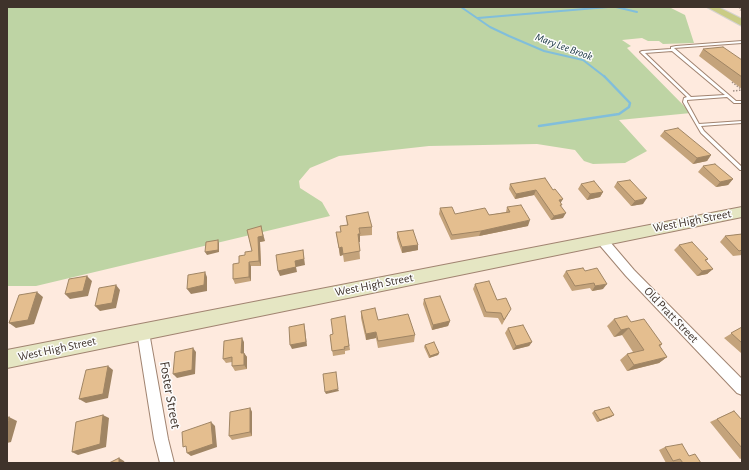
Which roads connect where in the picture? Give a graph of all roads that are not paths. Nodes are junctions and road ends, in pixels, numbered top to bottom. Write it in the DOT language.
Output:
graph roads {
  1 [pos="711,7"];
  2 [pos="742,23"];
  3 [pos="742,42"];
  4 [pos="673,50"];
  5 [pos="728,96"];
  6 [pos="690,98"];
  7 [pos="742,102"];
  8 [pos="742,123"];
  9 [pos="698,125"];
  10 [pos="742,169"];
  11 [pos="742,212"];
  12 [pos="601,240"];
  13 [pos="143,332"];
  14 [pos="7,360"];
  15 [pos="742,388"];
  16 [pos="167,463"];
  1 -- 2 [label="main road"];
  3 -- 4 [label="lane"];
  4 -- 5 [label="lane"];
  4 -- 6 [label="lane"];
  5 -- 6 [label="lane"];
  5 -- 7 [label="lane"];
  6 -- 9 [label="lane"];
  8 -- 9 [label="lane"];
  9 -- 10 [label="lane"];
  11 -- 12 [label="main road, West High Street"];
  12 -- 13 [label="main road, West High Street"];
  12 -- 15 [label="street, Old Pratt Street"];
  13 -- 14 [label="main road, West High Street"];
  13 -- 16 [label="street, Foster Street"];
}
